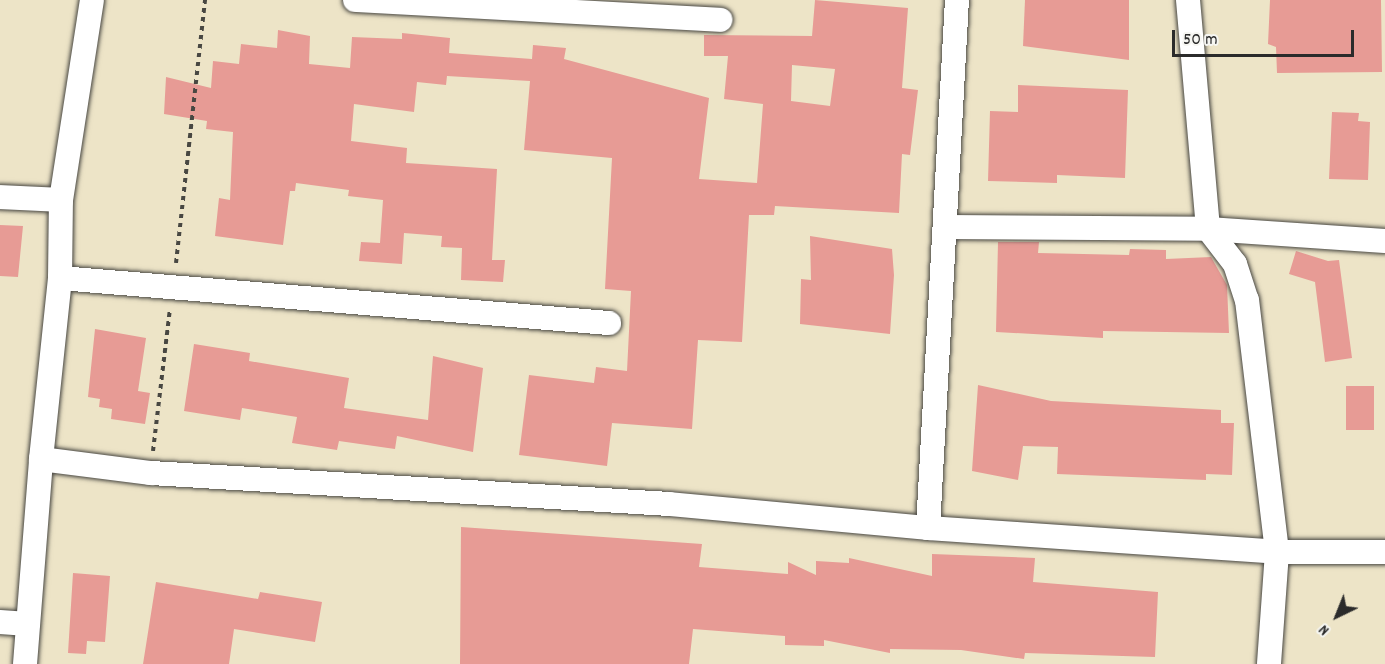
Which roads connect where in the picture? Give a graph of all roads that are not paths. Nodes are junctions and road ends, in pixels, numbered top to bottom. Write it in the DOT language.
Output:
graph roads {
  1 [pos="92,0"];
  2 [pos="355,0"];
  3 [pos="957,0"];
  4 [pos="1188,0"];
  5 [pos="720,20"];
  6 [pos="0,197"];
  7 [pos="61,200"];
  8 [pos="946,226"];
  9 [pos="1208,229"];
  10 [pos="1385,241"];
  11 [pos="60,279"];
  12 [pos="609,323"];
  13 [pos="41,459"];
  14 [pos="928,528"];
  15 [pos="1277,552"];
  16 [pos="1385,552"];
  17 [pos="0,622"];
  18 [pos="28,624"];
  19 [pos="25,664"];
  20 [pos="1269,664"];
  1 -- 7 [label="street"];
  2 -- 5 [label="street"];
  3 -- 8 [label="street"];
  4 -- 9 [label="street"];
  6 -- 7 [label="street"];
  7 -- 11 [label="street"];
  8 -- 9 [label="street"];
  8 -- 14 [label="street"];
  9 -- 10 [label="street"];
  9 -- 15 [label="street"];
  11 -- 12 [label="street"];
  11 -- 13 [label="street"];
  13 -- 14 [label="street"];
  13 -- 18 [label="street"];
  14 -- 15 [label="street"];
  15 -- 16 [label="street"];
  15 -- 20 [label="street"];
  17 -- 18 [label="street"];
  18 -- 19 [label="street"];
}
